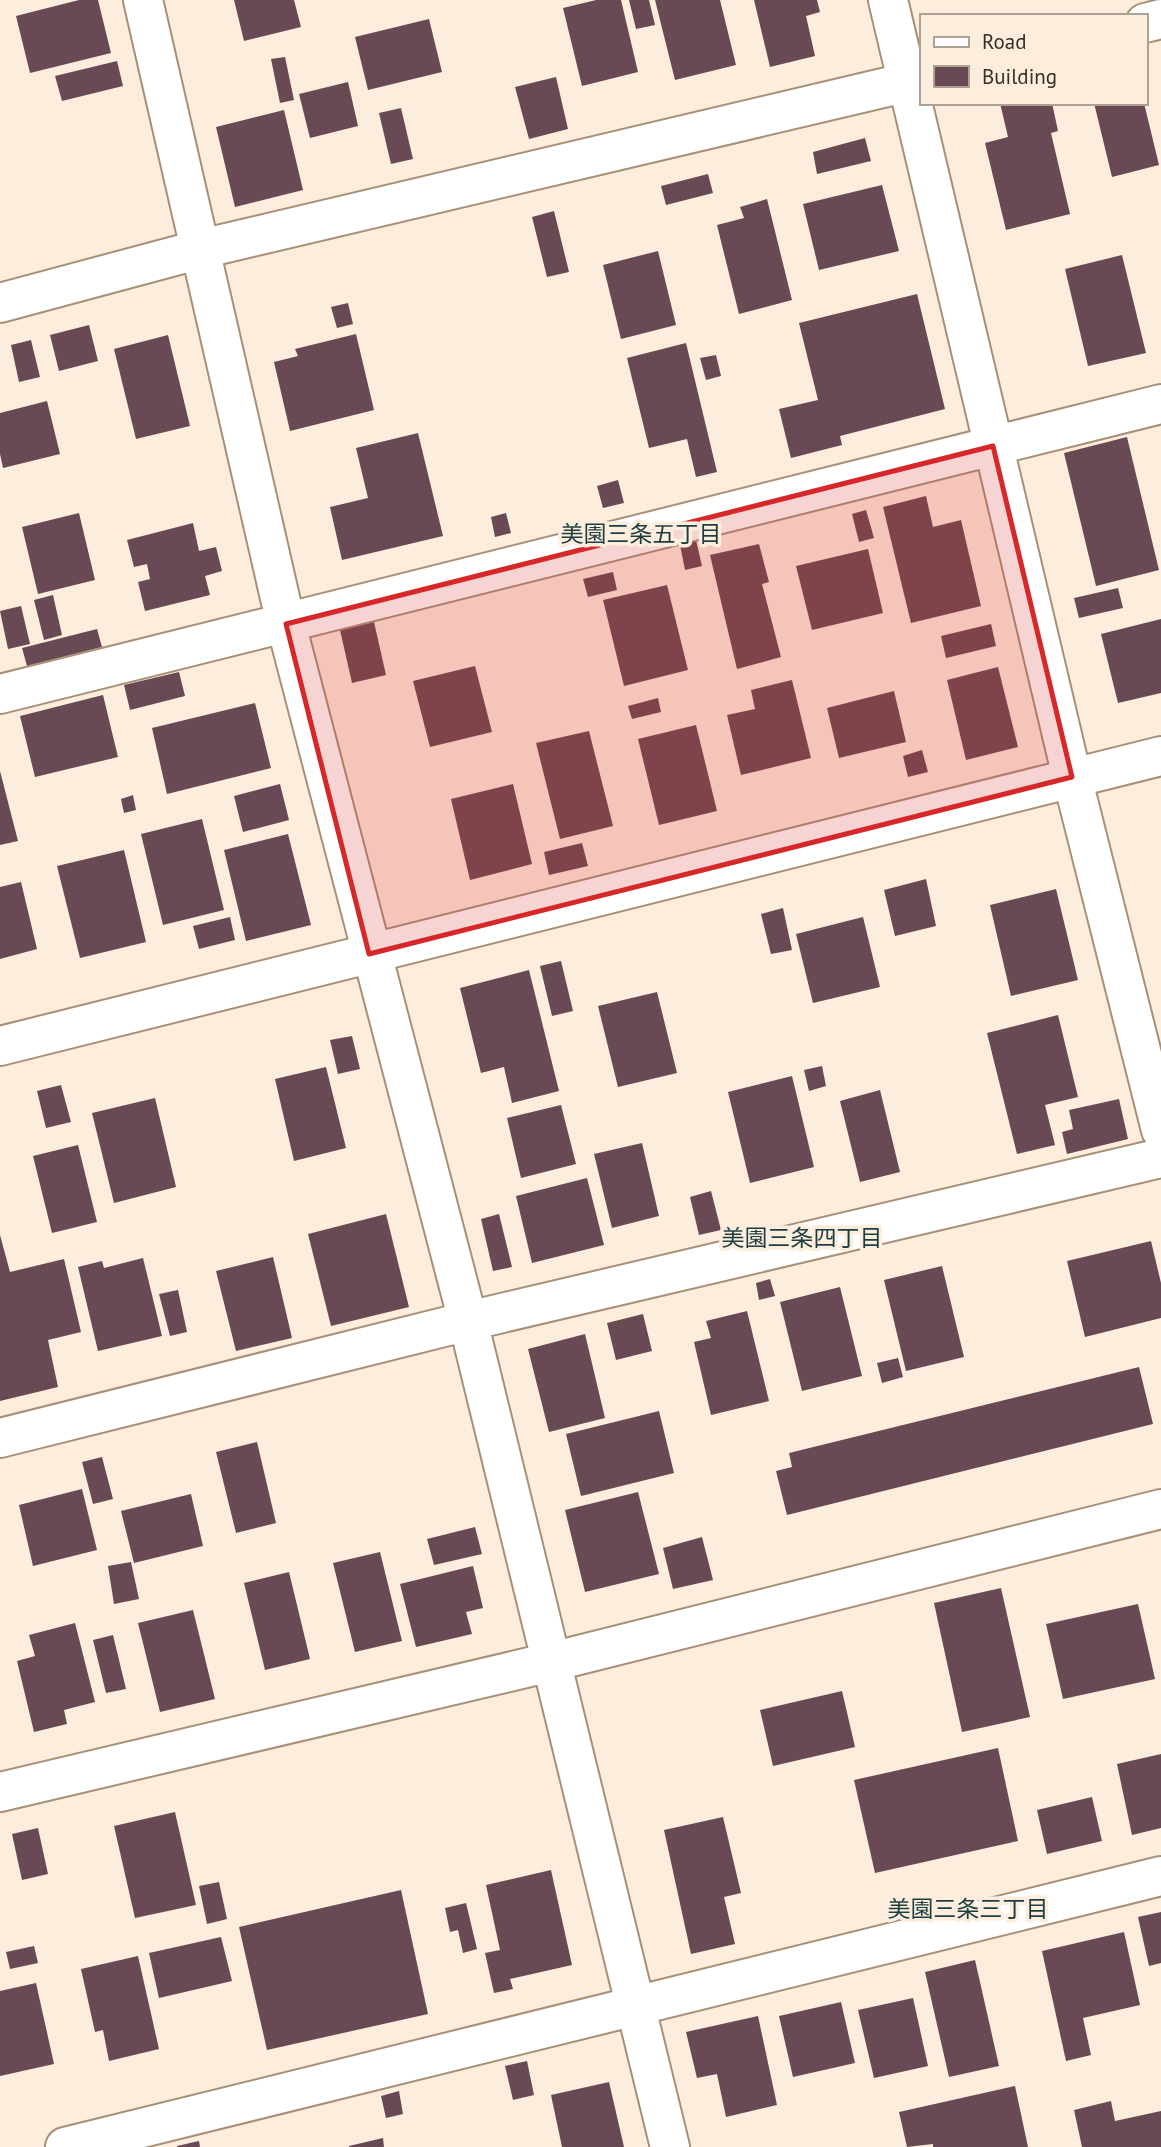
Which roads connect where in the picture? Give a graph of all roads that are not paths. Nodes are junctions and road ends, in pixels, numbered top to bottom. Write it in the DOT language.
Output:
graph roads {
  1 [pos="143,0"];
  2 [pos="888,0"];
  3 [pos="915,80"];
  4 [pos="920,103"];
  5 [pos="920,105"];
  6 [pos="201,249"];
  7 [pos="0,303"];
  8 [pos="1161,404"];
  9 [pos="993,446"];
  10 [pos="286,624"];
  11 [pos="0,694"];
  12 [pos="1161,756"];
  13 [pos="1072,777"];
  14 [pos="369,954"];
  15 [pos="0,1046"];
  16 [pos="1161,1130"];
  17 [pos="1161,1158"];
  18 [pos="468,1321"];
  19 [pos="0,1438"];
  20 [pos="1161,1509"];
  21 [pos="551,1662"];
  22 [pos="0,1792"];
  23 [pos="1161,1875"];
  24 [pos="635,2004"];
  25 [pos="65,2147"];
  26 [pos="670,2147"];
  1 -- 6 [label="street"];
  2 -- 3 [label="street"];
  3 -- 4 [label="street"];
  3 -- 6 [label="street"];
  5 -- 9 [label="street"];
  6 -- 7 [label="street"];
  6 -- 10 [label="street"];
  8 -- 9 [label="street"];
  9 -- 10 [label="street"];
  9 -- 13 [label="street"];
  10 -- 11 [label="street"];
  10 -- 14 [label="street"];
  12 -- 13 [label="street"];
  13 -- 14 [label="street"];
  13 -- 16 [label="street"];
  14 -- 15 [label="street"];
  14 -- 18 [label="street"];
  17 -- 18 [label="street"];
  18 -- 19 [label="street"];
  18 -- 21 [label="street"];
  20 -- 21 [label="street"];
  21 -- 22 [label="street"];
  21 -- 24 [label="street"];
  23 -- 24 [label="street"];
  24 -- 25 [label="street"];
  24 -- 26 [label="street"];
}
